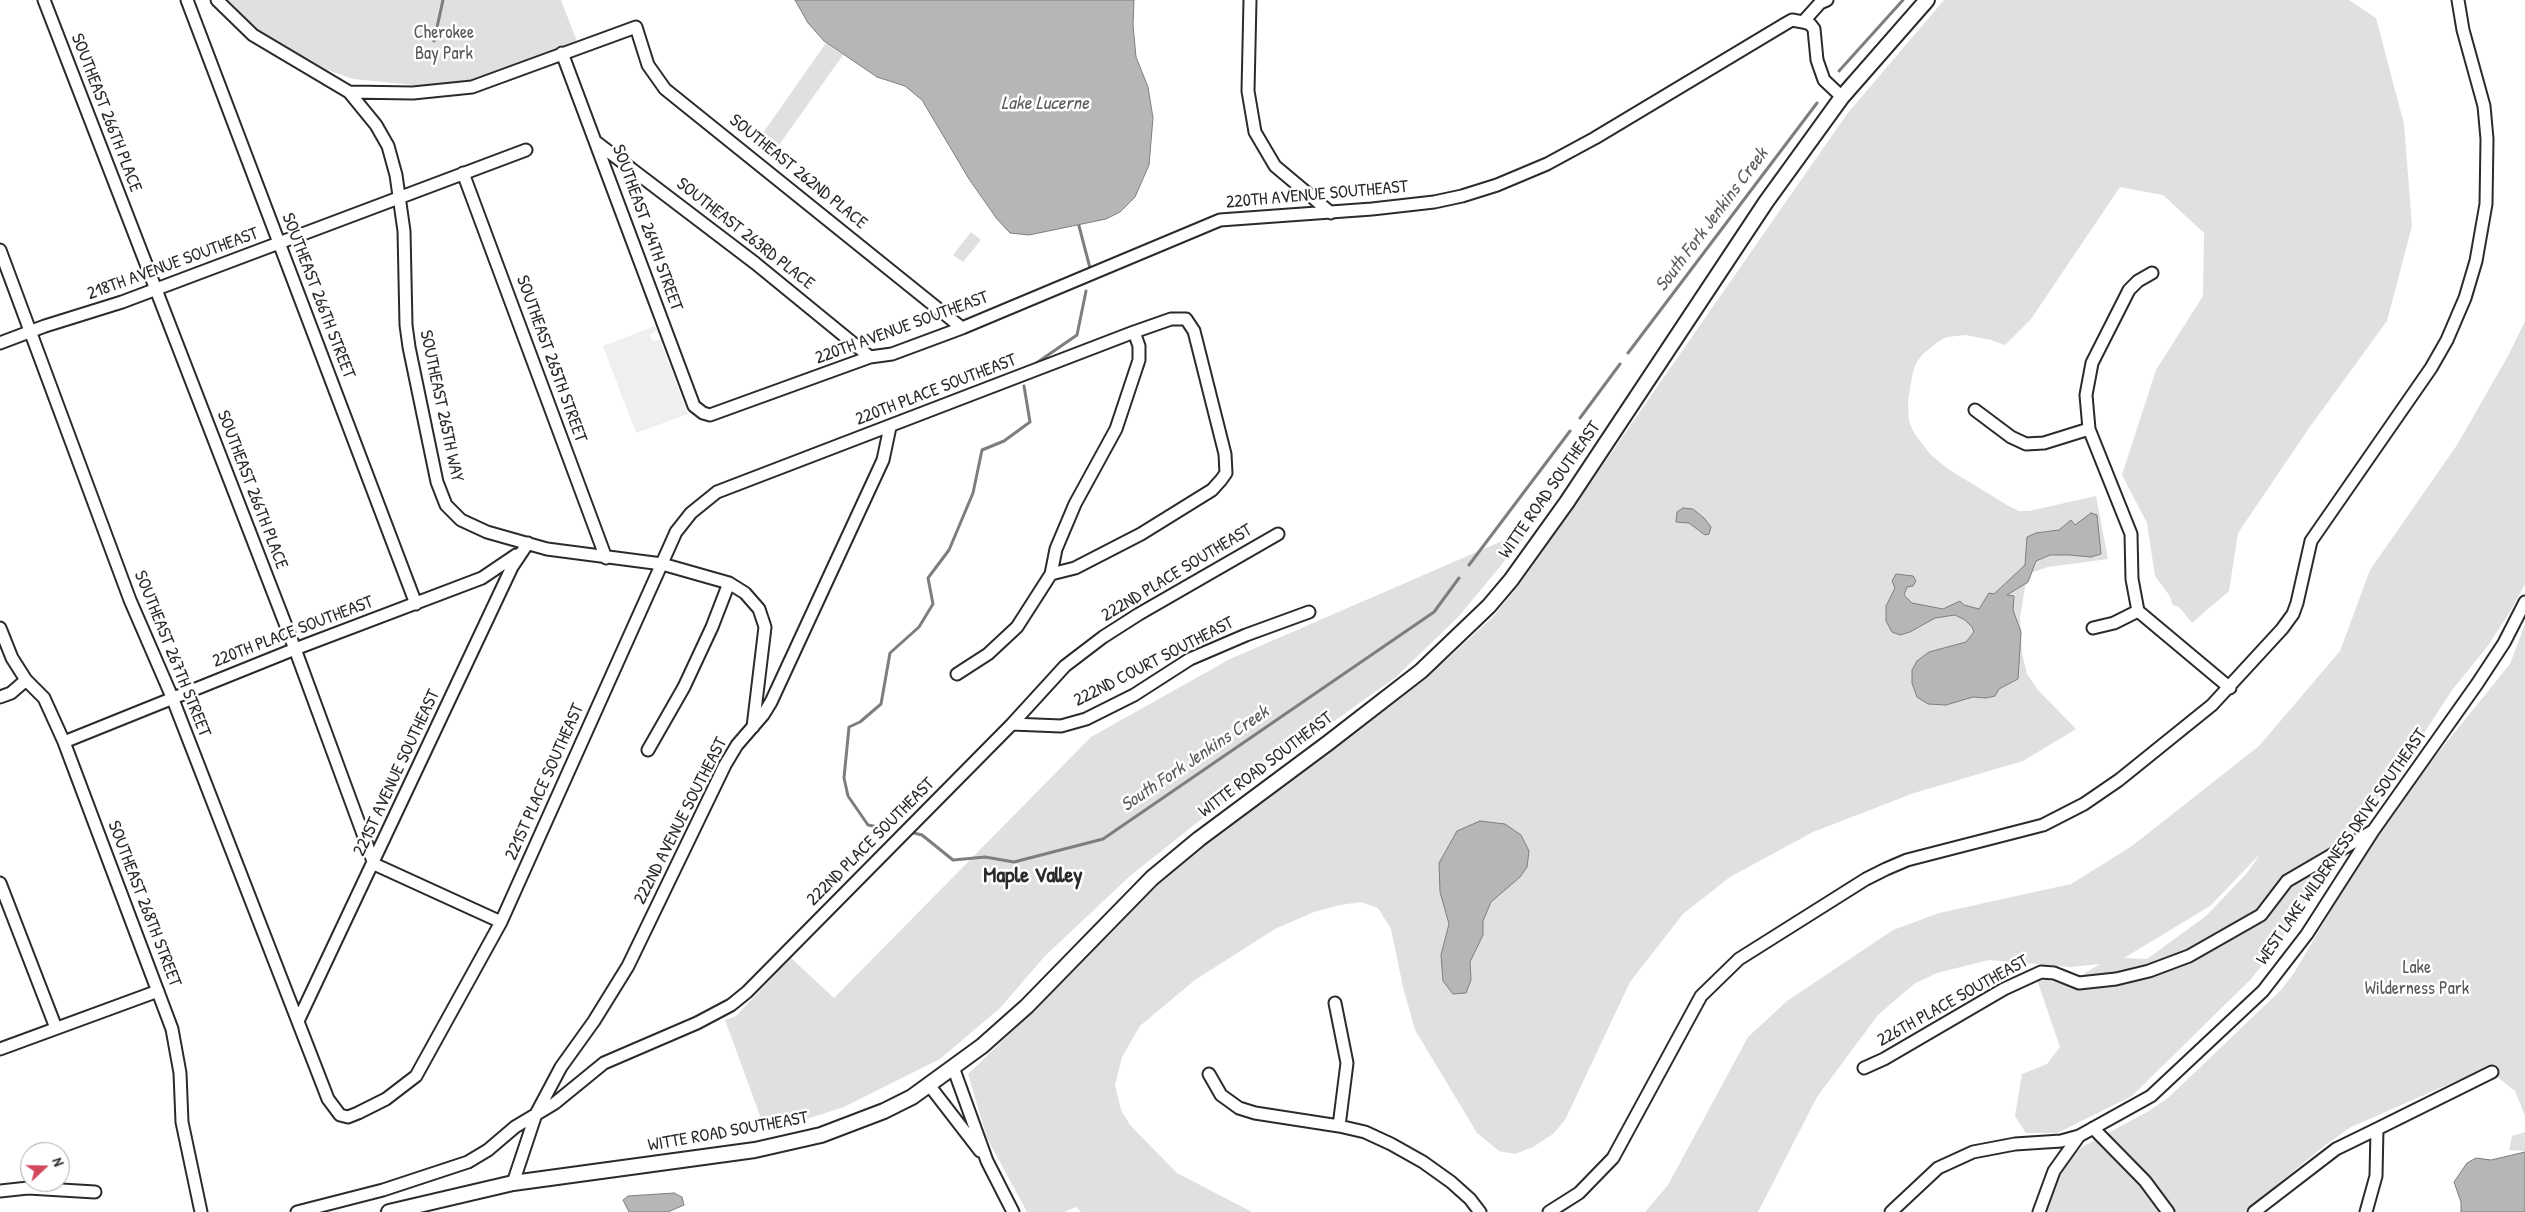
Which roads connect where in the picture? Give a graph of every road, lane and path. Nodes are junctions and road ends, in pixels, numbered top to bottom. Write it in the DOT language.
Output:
graph roads {
  1 [pos="44,0"];
  2 [pos="187,0"];
  3 [pos="217,0"];
  4 [pos="1250,0"];
  5 [pos="1827,0"];
  6 [pos="1927,0"];
  7 [pos="2458,0"];
  8 [pos="1803,22"];
  9 [pos="562,53"];
  10 [pos="349,92"];
  11 [pos="1842,97"];
  12 [pos="596,142"];
  13 [pos="526,150"];
  14 [pos="464,173"];
  15 [pos="400,198"];
  16 [pos="1331,212"];
  17 [pos="280,244"];
  18 [pos="0,250"];
  19 [pos="2152,273"];
  20 [pos="155,290"];
  21 [pos="962,328"];
  22 [pos="31,332"];
  23 [pos="1134,332"];
  24 [pos="0,343"];
  25 [pos="870,357"];
  26 [pos="1975,410"];
  27 [pos="703,413"];
  28 [pos="890,427"];
  29 [pos="2089,429"];
  30 [pos="703,502"];
  31 [pos="1278,534"];
  32 [pos="528,543"];
  33 [pos="606,558"];
  34 [pos="662,564"];
  35 [pos="1052,574"];
  36 [pos="729,583"];
  37 [pos="2525,602"];
  38 [pos="416,604"];
  39 [pos="2138,611"];
  40 [pos="1309,612"];
  41 [pos="0,628"];
  42 [pos="2093,628"];
  43 [pos="295,649"];
  44 [pos="957,674"];
  45 [pos="26,680"];
  46 [pos="2230,688"];
  47 [pos="0,697"];
  48 [pos="172,697"];
  49 [pos="1012,724"];
  50 [pos="753,727"];
  51 [pos="64,742"];
  52 [pos="648,750"];
  53 [pos="2373,831"];
  54 [pos="374,864"];
  55 [pos="0,882"];
  56 [pos="501,922"];
  57 [pos="158,991"];
  58 [pos="1335,1003"];
  59 [pos="298,1019"];
  60 [pos="56,1028"];
  61 [pos="0,1048"];
  62 [pos="954,1067"];
  63 [pos="1864,1068"];
  64 [pos="2492,1072"];
  65 [pos="1209,1074"];
  66 [pos="416,1076"];
  67 [pos="928,1085"];
  68 [pos="536,1114"];
  69 [pos="1339,1126"];
  70 [pos="2092,1128"];
  71 [pos="2377,1129"];
  72 [pos="2079,1136"];
  73 [pos="987,1161"];
  74 [pos="513,1183"];
  75 [pos="0,1192"];
  76 [pos="95,1192"];
  77 [pos="410,1209"];
  78 [pos="201,1212"];
  79 [pos="297,1212"];
  80 [pos="389,1212"];
  81 [pos="1012,1212"];
  82 [pos="1480,1212"];
  83 [pos="1549,1212"];
  84 [pos="1891,1212"];
  85 [pos="2039,1212"];
  86 [pos="2168,1212"];
  87 [pos="2254,1212"];
  88 [pos="2366,1212"];
  1 -- 20 [label="street, SOUTHEAST 266TH PLACE"];
  2 -- 17 [label="street, SOUTHEAST 266TH STREET"];
  3 -- 10 [label="street, SOUTHEAST 265TH WAY"];
  4 -- 16 [label="street"];
  5 -- 8 [label="street"];
  6 -- 11 [label="street, WITTE ROAD SOUTHEAST"];
  7 -- 46 [label="street"];
  8 -- 11 [label="street"];
  8 -- 16 [label="street, 220TH AVENUE SOUTHEAST"];
  9 -- 10 [label="street"];
  9 -- 12 [label="street, SOUTHEAST 264TH STREET"];
  9 -- 21 [label="street, SOUTHEAST 262ND PLACE"];
  10 -- 15 [label="street, SOUTHEAST 265TH WAY"];
  11 -- 62 [label="street, WITTE ROAD SOUTHEAST"];
  12 -- 25 [label="street, SOUTHEAST 263RD PLACE"];
  12 -- 27 [label="street, SOUTHEAST 264TH STREET"];
  13 -- 14 [label="street, 218TH AVENUE SOUTHEAST"];
  14 -- 15 [label="street, 218TH AVENUE SOUTHEAST"];
  14 -- 33 [label="street, SOUTHEAST 265TH STREET"];
  15 -- 17 [label="street, 218TH AVENUE SOUTHEAST"];
  15 -- 32 [label="street, SOUTHEAST 265TH WAY"];
  16 -- 21 [label="street, 220TH AVENUE SOUTHEAST"];
  17 -- 20 [label="street, 218TH AVENUE SOUTHEAST"];
  17 -- 38 [label="street, SOUTHEAST 266TH STREET"];
  18 -- 22 [label="street, SOUTHEAST 267TH STREET"];
  19 -- 29 [label="street"];
  20 -- 22 [label="street, 218TH AVENUE SOUTHEAST"];
  20 -- 43 [label="street, SOUTHEAST 266TH PLACE"];
  21 -- 25 [label="street, 220TH AVENUE SOUTHEAST"];
  22 -- 24 [label="street, 218TH AVENUE SOUTHEAST"];
  22 -- 48 [label="street, SOUTHEAST 267TH STREET"];
  23 -- 28 [label="street, 220TH PLACE SOUTHEAST"];
  23 -- 35 [label="street"];
  23 -- 35 [label="street, 220TH PLACE SOUTHEAST"];
  25 -- 27 [label="street, 220TH AVENUE SOUTHEAST"];
  26 -- 29 [label="street"];
  28 -- 30 [label="street, 220TH PLACE SOUTHEAST"];
  28 -- 50 [label="street, 222ND AVENUE SOUTHEAST"];
  29 -- 39 [label="street"];
  30 -- 34 [label="street, 221ST PLACE SOUTHEAST"];
  31 -- 49 [label="street, 222ND PLACE SOUTHEAST"];
  32 -- 33 [label="street, SOUTHEAST 265TH WAY"];
  32 -- 38 [label="street, 220TH PLACE SOUTHEAST"];
  32 -- 54 [label="street, 221ST AVENUE SOUTHEAST"];
  33 -- 34 [label="street, SOUTHEAST 265TH WAY"];
  34 -- 36 [label="street, SOUTHEAST 265TH WAY"];
  34 -- 56 [label="street, 221ST PLACE SOUTHEAST"];
  35 -- 44 [label="street"];
  36 -- 50 [label="street, SOUTHEAST 265TH WAY"];
  36 -- 52 [label="street"];
  37 -- 53 [label="street, WEST LAKE WILDERNESS DRIVE SOUTHEAST"];
  38 -- 43 [label="street, 220TH PLACE SOUTHEAST"];
  39 -- 42 [label="street"];
  39 -- 46 [label="street"];
  40 -- 49 [label="street, 222ND COURT SOUTHEAST"];
  41 -- 45 [label="street, SOUTHEAST 268TH STREET"];
  43 -- 48 [label="street, 220TH PLACE SOUTHEAST"];
  43 -- 54 [label="street, SOUTHEAST 266TH PLACE"];
  45 -- 47 [label="street"];
  45 -- 51 [label="street, SOUTHEAST 268TH STREET"];
  46 -- 83 [label="street"];
  48 -- 51 [label="street, 220TH PLACE SOUTHEAST"];
  48 -- 59 [label="street, SOUTHEAST 267TH STREET"];
  49 -- 68 [label="street, 222ND PLACE SOUTHEAST"];
  50 -- 68 [label="street, 222ND AVENUE SOUTHEAST"];
  51 -- 57 [label="street, SOUTHEAST 268TH STREET"];
  53 -- 63 [label="street, 226TH PLACE SOUTHEAST"];
  53 -- 70 [label="street, WEST LAKE WILDERNESS DRIVE SOUTHEAST"];
  54 -- 56 [label="street"];
  54 -- 59 [label="street, 221ST AVENUE SOUTHEAST"];
  55 -- 60 [label="street"];
  56 -- 66 [label="street, 221ST PLACE SOUTHEAST"];
  57 -- 60 [label="street"];
  57 -- 78 [label="street, SOUTHEAST 268TH STREET"];
  58 -- 69 [label="street"];
  59 -- 66 [label="street, SOUTHEAST 267TH STREET"];
  60 -- 61 [label="street"];
  62 -- 67 [label="street, WITTE ROAD SOUTHEAST"];
  62 -- 73 [label="street"];
  64 -- 71 [label="street"];
  65 -- 69 [label="street"];
  67 -- 73 [label="street"];
  67 -- 74 [label="street, WITTE ROAD SOUTHEAST"];
  68 -- 74 [label="street"];
  68 -- 79 [label="street, 222ND PLACE SOUTHEAST"];
  69 -- 82 [label="street"];
  70 -- 72 [label="street, WEST LAKE WILDERNESS DRIVE SOUTHEAST"];
  70 -- 86 [label="street"];
  71 -- 87 [label="street"];
  71 -- 88 [label="street"];
  72 -- 84 [label="street"];
  72 -- 85 [label="street, WEST LAKE WILDERNESS DRIVE SOUTHEAST"];
  73 -- 81 [label="street"];
  74 -- 77 [label="street, WITTE ROAD SOUTHEAST"];
  75 -- 76 [label="street"];
  77 -- 80 [label="street, WITTE ROAD SOUTHEAST"];
}
